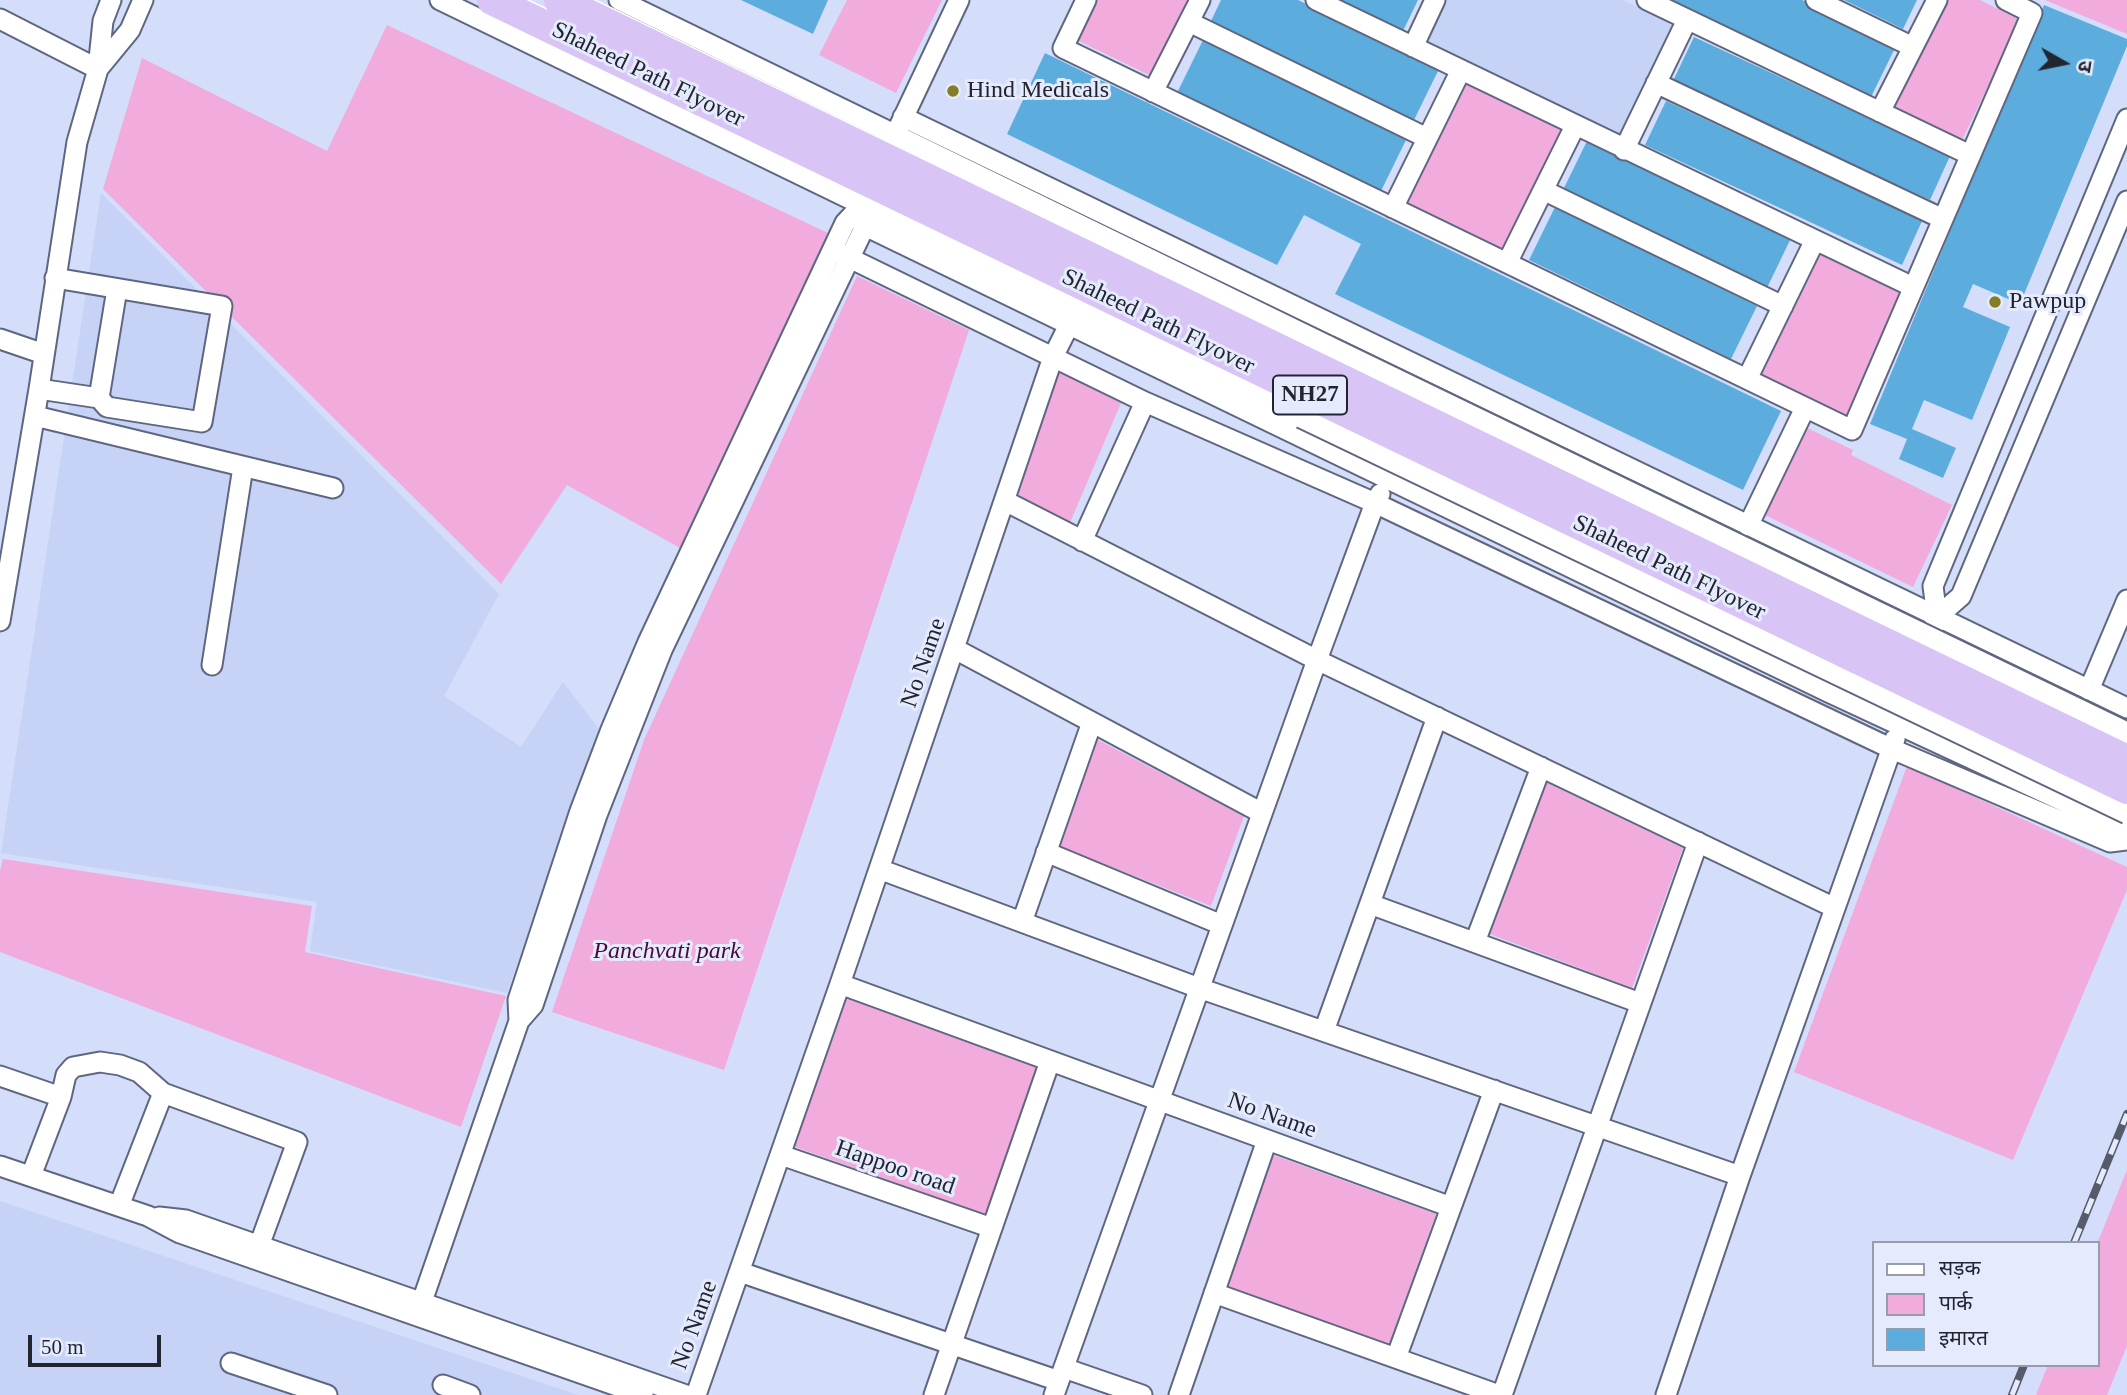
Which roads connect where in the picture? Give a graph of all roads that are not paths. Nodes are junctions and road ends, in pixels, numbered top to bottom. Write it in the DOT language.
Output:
graph roads {
  1 [pos="111,0"];
  2 [pos="143,0"];
  3 [pos="440,0"];
  4 [pos="492,0"];
  5 [pos="559,0"];
  6 [pos="619,0"];
  7 [pos="959,0"];
  8 [pos="1084,0"];
  9 [pos="1200,0"];
  10 [pos="1316,0"];
  11 [pos="1435,0"];
  12 [pos="1647,0"];
  13 [pos="1816,0"];
  14 [pos="1937,0"];
  15 [pos="2006,0"];
  16 [pos="0,19"];
  17 [pos="1687,20"];
  18 [pos="1189,22"];
  19 [pos="1413,47"];
  20 [pos="1913,47"];
  21 [pos="98,69"];
  22 [pos="1461,70"];
  23 [pos="1656,83"];
  24 [pos="1153,92"];
  25 [pos="1880,112"];
  26 [pos="2127,119"];
  27 [pos="898,125"];
  28 [pos="1575,126"];
  29 [pos="1427,138"];
  30 [pos="1624,150"];
  31 [pos="1970,155"];
  32 [pos="1545,191"];
  33 [pos="2127,201"];
  34 [pos="862,205"];
  35 [pos="1393,208"];
  36 [pos="1943,219"];
  37 [pos="865,226"];
  38 [pos="1815,240"];
  39 [pos="841,254"];
  40 [pos="1507,263"];
  41 [pos="55,278"];
  42 [pos="1913,287"];
  43 [pos="117,289"];
  44 [pos="1783,306"];
  45 [pos="1069,325"];
  46 [pos="0,339"];
  47 [pos="44,354"];
  48 [pos="1053,357"];
  49 [pos="1747,379"];
  50 [pos="39,388"];
  51 [pos="99,398"];
  52 [pos="1145,401"];
  53 [pos="1805,408"];
  54 [pos="35,416"];
  55 [pos="243,467"];
  56 [pos="1388,480"];
  57 [pos="333,488"];
  58 [pos="1005,501"];
  59 [pos="1375,503"];
  60 [pos="1748,526"];
  61 [pos="1082,541"];
  62 [pos="2127,600"];
  63 [pos="1937,617"];
  64 [pos="0,621"];
  65 [pos="955,649"];
  66 [pos="1317,660"];
  67 [pos="212,665"];
  68 [pos="2089,690"];
  69 [pos="2127,708"];
  70 [pos="1437,718"];
  71 [pos="1092,722"];
  72 [pos="1900,724"];
  73 [pos="2127,732"];
  74 [pos="1892,749"];
  75 [pos="2127,760"];
  76 [pos="1541,767"];
  77 [pos="2127,789"];
  78 [pos="1262,813"];
  79 [pos="2127,814"];
  80 [pos="2127,831"];
  81 [pos="2127,840"];
  82 [pos="1698,842"];
  83 [pos="1046,852"];
  84 [pos="879,869"];
  85 [pos="1370,904"];
  86 [pos="1835,908"];
  87 [pos="1022,922"];
  88 [pos="1222,925"];
  89 [pos="1475,942"];
  90 [pos="840,984"];
  91 [pos="1199,988"];
  92 [pos="1640,1003"];
  93 [pos="1324,1031"];
  94 [pos="1050,1060"];
  95 [pos="0,1076"];
  96 [pos="1494,1090"];
  97 [pos="163,1093"];
  98 [pos="61,1097"];
  99 [pos="1159,1100"];
  100 [pos="1596,1126"];
  101 [pos="1267,1140"];
  102 [pos="781,1155"];
  103 [pos="0,1166"];
  104 [pos="31,1176"];
  105 [pos="1740,1176"];
  106 [pos="119,1206"];
  107 [pos="1451,1207"];
  108 [pos="148,1216"];
  109 [pos="992,1228"];
  110 [pos="259,1245"];
  111 [pos="740,1272"];
  112 [pos="1214,1293"];
  113 [pos="419,1309"];
  114 [pos="952,1344"];
  115 [pos="1396,1358"];
  116 [pos="231,1363"];
  117 [pos="1059,1381"];
  118 [pos="443,1385"];
  119 [pos="685,1394"];
  120 [pos="327,1395"];
  121 [pos="470,1395"];
  122 [pos="643,1395"];
  123 [pos="934,1395"];
  124 [pos="1142,1395"];
  125 [pos="1179,1395"];
  126 [pos="1500,1395"];
  127 [pos="1666,1395"];
  1 -- 21 [label="street"];
  2 -- 21 [label="street"];
  3 -- 34 [label="street"];
  4 -- 77 [label="highway, Shaheed Path Flyover / NH27, bridge"];
  5 -- 75 [label="highway, Shaheed Path Flyover / NH27, bridge"];
  6 -- 27 [label="street"];
  7 -- 27 [label="street"];
  8 -- 24 [label="street"];
  9 -- 18 [label="street"];
  10 -- 19 [label="street"];
  11 -- 19 [label="street"];
  12 -- 17 [label="street"];
  13 -- 20 [label="street"];
  14 -- 20 [label="street"];
  15 -- 31 [label="street"];
  16 -- 21 [label="street"];
  17 -- 23 [label="street"];
  17 -- 25 [label="street"];
  18 -- 24 [label="street"];
  18 -- 29 [label="street"];
  19 -- 22 [label="street"];
  20 -- 25 [label="street"];
  21 -- 41 [label="street"];
  22 -- 28 [label="street"];
  22 -- 29 [label="street"];
  23 -- 30 [label="street"];
  23 -- 36 [label="street"];
  24 -- 35 [label="street"];
  25 -- 31 [label="street"];
  26 -- 63 [label="street"];
  27 -- 34 [label="street"];
  27 -- 60 [label="street"];
  27 -- 73 [label="street, bridge"];
  28 -- 30 [label="street"];
  28 -- 32 [label="street"];
  29 -- 35 [label="street"];
  30 -- 38 [label="street"];
  31 -- 36 [label="street"];
  32 -- 40 [label="street"];
  32 -- 44 [label="street"];
  33 -- 63 [label="street"];
  34 -- 37 [label="street"];
  34 -- 39 [label="street"];
  34 -- 79 [label="street, bridge"];
  35 -- 40 [label="street"];
  36 -- 42 [label="street"];
  37 -- 39 [label="street"];
  37 -- 45 [label="street"];
  38 -- 42 [label="street"];
  38 -- 44 [label="street"];
  39 -- 48 [label="street"];
  39 -- 113 [label="street"];
  40 -- 49 [label="street"];
  41 -- 43 [label="street"];
  41 -- 47 [label="street"];
  42 -- 53 [label="street"];
  43 -- 51 [label="street"];
  43 -- 51 [label="street"];
  44 -- 49 [label="street"];
  45 -- 48 [label="street, No Name"];
  45 -- 56 [label="street"];
  46 -- 47 [label="street"];
  47 -- 50 [label="street"];
  48 -- 52 [label="street"];
  48 -- 58 [label="street, No Name"];
  49 -- 53 [label="street"];
  50 -- 51 [label="street"];
  50 -- 54 [label="street"];
  52 -- 59 [label="street"];
  52 -- 61 [label="street"];
  53 -- 60 [label="street"];
  54 -- 55 [label="street"];
  54 -- 64 [label="street"];
  55 -- 57 [label="street"];
  55 -- 67 [label="street"];
  56 -- 59 [label="street"];
  56 -- 72 [label="street"];
  58 -- 61 [label="street"];
  58 -- 65 [label="street, No Name"];
  59 -- 66 [label="street"];
  59 -- 74 [label="street"];
  60 -- 63 [label="street"];
  61 -- 66 [label="street"];
  62 -- 68 [label="street"];
  63 -- 68 [label="street"];
  63 -- 72 [label="street"];
  65 -- 71 [label="street"];
  65 -- 84 [label="street, No Name"];
  66 -- 70 [label="street"];
  66 -- 78 [label="street"];
  68 -- 69 [label="street"];
  70 -- 76 [label="street"];
  70 -- 85 [label="street"];
  71 -- 78 [label="street"];
  71 -- 83 [label="street"];
  72 -- 74 [label="street"];
  72 -- 80 [label="street"];
  74 -- 81 [label="street"];
  74 -- 86 [label="street"];
  76 -- 82 [label="street"];
  76 -- 89 [label="street"];
  78 -- 88 [label="street"];
  82 -- 86 [label="street"];
  82 -- 92 [label="street"];
  83 -- 87 [label="street"];
  83 -- 88 [label="street"];
  84 -- 87 [label="street"];
  84 -- 90 [label="street, No Name"];
  85 -- 89 [label="street"];
  85 -- 93 [label="street"];
  86 -- 105 [label="street"];
  87 -- 91 [label="street"];
  88 -- 91 [label="street"];
  89 -- 92 [label="street"];
  90 -- 94 [label="street, No Name"];
  90 -- 102 [label="street, No Name"];
  91 -- 93 [label="street"];
  91 -- 99 [label="street"];
  92 -- 100 [label="street"];
  93 -- 96 [label="street"];
  94 -- 99 [label="street, No Name"];
  94 -- 109 [label="street"];
  95 -- 98 [label="street"];
  96 -- 100 [label="street"];
  96 -- 107 [label="street"];
  97 -- 98 [label="street"];
  97 -- 106 [label="street"];
  97 -- 110 [label="street"];
  98 -- 104 [label="street"];
  99 -- 101 [label="street, No Name"];
  99 -- 117 [label="street"];
  100 -- 105 [label="street"];
  100 -- 126 [label="street"];
  101 -- 107 [label="street, No Name"];
  101 -- 112 [label="street"];
  102 -- 109 [label="street, Happoo road"];
  102 -- 111 [label="street, No Name"];
  103 -- 104 [label="street"];
  104 -- 106 [label="street"];
  105 -- 127 [label="street"];
  106 -- 108 [label="street"];
  107 -- 115 [label="street"];
  108 -- 110 [label="street"];
  108 -- 113 [label="street"];
  109 -- 114 [label="street"];
  110 -- 113 [label="street"];
  111 -- 114 [label="street, No Name"];
  111 -- 119 [label="street, No Name"];
  112 -- 115 [label="street"];
  112 -- 125 [label="street"];
  113 -- 119 [label="street"];
  113 -- 122 [label="street"];
  114 -- 117 [label="street, No Name"];
  114 -- 123 [label="street"];
  115 -- 126 [label="street"];
  116 -- 120 [label="street"];
  117 -- 124 [label="street, No Name"];
  118 -- 121 [label="street"];
}
